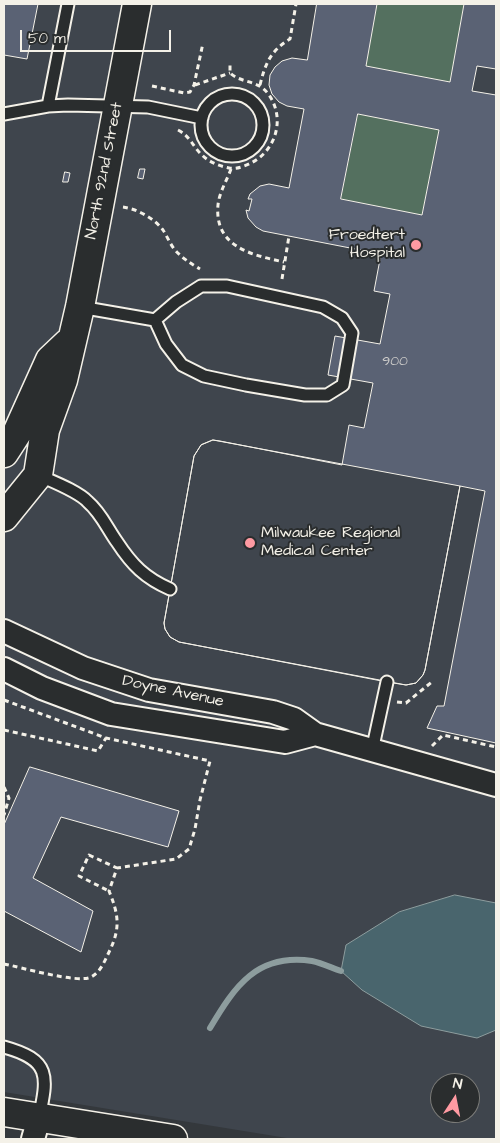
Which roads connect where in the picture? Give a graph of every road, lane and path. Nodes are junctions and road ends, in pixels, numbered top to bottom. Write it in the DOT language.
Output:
graph roads {
  1 [pos="68,4"];
  2 [pos="136,4"];
  3 [pos="296,4"];
  4 [pos="203,43"];
  5 [pos="230,64"];
  6 [pos="230,73"];
  7 [pos="194,85"];
  8 [pos="260,85"];
  9 [pos="152,86"];
  10 [pos="48,106"];
  11 [pos="118,107"];
  12 [pos="4,114"];
  13 [pos="202,118"];
  14 [pos="176,129"];
  15 [pos="231,169"];
  16 [pos="117,206"];
  17 [pos="289,236"];
  18 [pos="284,262"];
  19 [pos="200,269"];
  20 [pos="282,279"];
  21 [pos="80,307"];
  22 [pos="155,320"];
  23 [pos="73,338"];
  24 [pos="4,453"];
  25 [pos="38,474"];
  26 [pos="4,517"];
  27 [pos="170,590"];
  28 [pos="4,631"];
  29 [pos="4,669"];
  30 [pos="433,681"];
  31 [pos="387,682"];
  32 [pos="4,700"];
  33 [pos="395,710"];
  34 [pos="4,730"];
  35 [pos="315,734"];
  36 [pos="106,738"];
  37 [pos="428,747"];
  38 [pos="496,747"];
  39 [pos="372,751"];
  40 [pos="496,785"];
  41 [pos="4,787"];
  42 [pos="4,815"];
  43 [pos="117,868"];
  44 [pos="109,891"];
  45 [pos="4,964"];
  46 [pos="4,1047"];
  47 [pos="4,1112"];
  48 [pos="36,1129"];
  49 [pos="173,1139"];
  1 -- 10 [label="lane"];
  2 -- 11 [label="street, North 92nd Street"];
  3 -- 8 [label="path"];
  4 -- 7 [label="path"];
  5 -- 6 [label="path"];
  6 -- 7 [label="path"];
  6 -- 8 [label="path"];
  7 -- 9 [label="path"];
  8 -- 15 [label="path"];
  10 -- 11 [label="lane"];
  10 -- 12 [label="lane"];
  11 -- 13 [label="lane"];
  11 -- 21 [label="street, North 92nd Street"];
  13 -- 13 [label="lane"];
  14 -- 15 [label="path"];
  15 -- 18 [label="path"];
  16 -- 19 [label="path"];
  17 -- 18 [label="path"];
  18 -- 20 [label="path"];
  21 -- 22 [label="lane"];
  21 -- 23 [label="street, North 92nd Street"];
  22 -- 22 [label="lane"];
  23 -- 24 [label="street"];
  23 -- 25 [label="street, North 92nd Street"];
  25 -- 26 [label="street, North 92nd Street"];
  25 -- 27 [label="lane"];
  28 -- 35 [label="street, Doyne Avenue"];
  29 -- 35 [label="street, Doyne Avenue"];
  30 -- 33 [label="path"];
  31 -- 39 [label="lane"];
  32 -- 36 [label="path"];
  34 -- 36 [label="path"];
  35 -- 39 [label="street, Doyne Avenue"];
  36 -- 43 [label="path"];
  37 -- 38 [label="path"];
  39 -- 40 [label="street, Doyne Avenue"];
  41 -- 42 [label="path"];
  43 -- 44 [label="path"];
  43 -- 44 [label="path"];
  44 -- 45 [label="path"];
  46 -- 48 [label="lane"];
  47 -- 48 [label="street"];
  48 -- 49 [label="street"];
}
